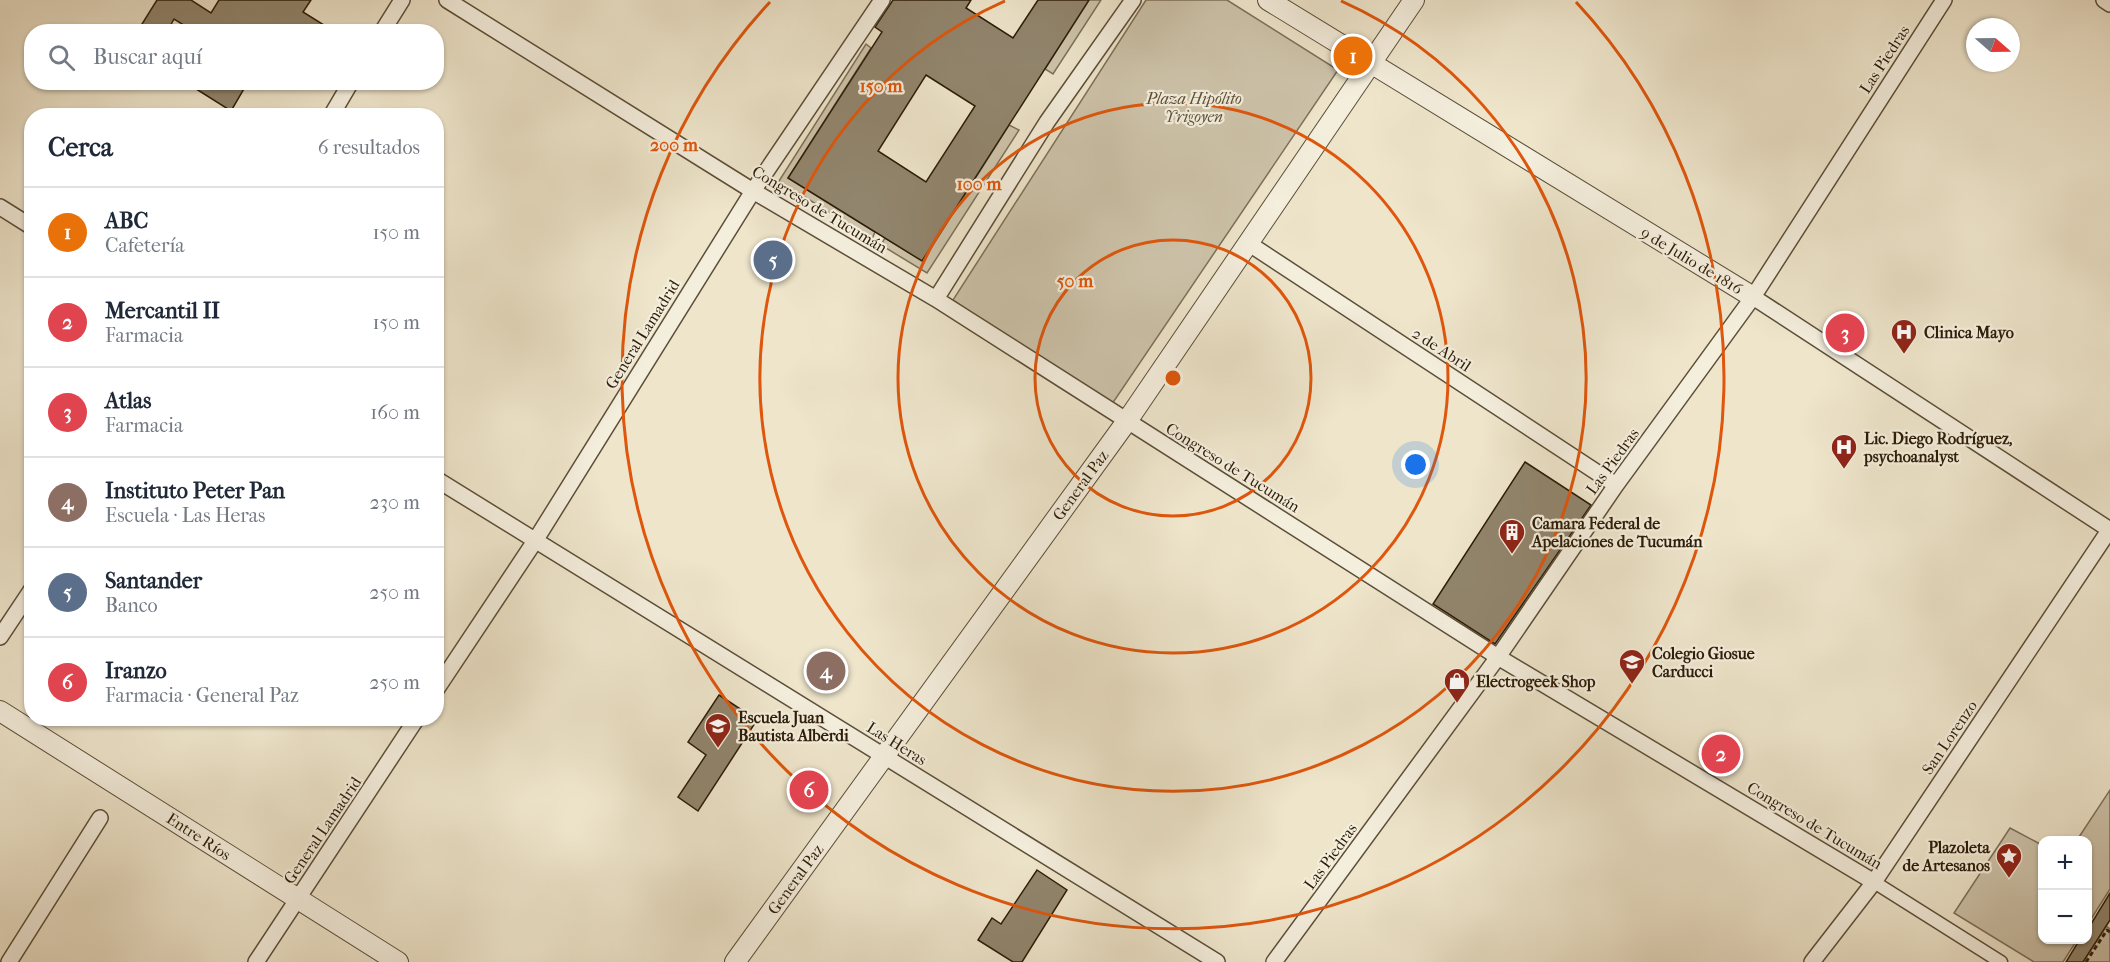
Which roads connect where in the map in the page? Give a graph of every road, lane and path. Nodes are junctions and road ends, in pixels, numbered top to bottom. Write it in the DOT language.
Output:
graph roads {
  1 [pos="402,0"];
  2 [pos="447,0"];
  3 [pos="882,0"];
  4 [pos="1133,0"];
  5 [pos="1268,0"];
  6 [pos="1414,0"];
  7 [pos="1944,0"];
  8 [pos="2104,0"];
  9 [pos="2110,4"];
  10 [pos="387,24"];
  11 [pos="1370,63"];
  12 [pos="346,90"];
  13 [pos="336,108"];
  14 [pos="753,191"];
  15 [pos="0,207"];
  16 [pos="24,222"];
  17 [pos="1248,243"];
  18 [pos="1753,297"];
  19 [pos="936,299"];
  20 [pos="1127,421"];
  21 [pos="444,484"];
  22 [pos="1616,485"];
  23 [pos="2110,529"];
  24 [pos="535,541"];
  25 [pos="24,601"];
  26 [pos="0,638"];
  27 [pos="1498,657"];
  28 [pos="444,678"];
  29 [pos="0,711"];
  30 [pos="412,726"];
  31 [pos="884,756"];
  32 [pos="100,818"];
  33 [pos="1874,882"];
  34 [pos="298,899"];
  35 [pos="2110,932"];
  36 [pos="9,962"];
  37 [pos="256,962"];
  38 [pos="398,962"];
  39 [pos="735,962"];
  40 [pos="1217,962"];
  41 [pos="1274,962"];
  42 [pos="1812,962"];
  43 [pos="2001,962"];
  44 [pos="2086,962"];
  1 -- 10 [label="street"];
  2 -- 14 [label="street, Congreso de Tucumán"];
  3 -- 14 [label="street, General Lamadrid"];
  4 -- 19 [label="street"];
  5 -- 11 [label="street, 9 de Julio de 1816"];
  6 -- 11 [label="street, General Paz"];
  7 -- 18 [label="street, Las Piedras"];
  8 -- 9 [label="street"];
  11 -- 17 [label="street, General Paz"];
  11 -- 18 [label="street, 9 de Julio de 1816"];
  12 -- 13 [label="street"];
  14 -- 19 [label="street, Congreso de Tucumán"];
  14 -- 24 [label="street, General Lamadrid"];
  15 -- 16 [label="street"];
  17 -- 20 [label="street, General Paz"];
  17 -- 22 [label="street, 2 de Abril"];
  18 -- 22 [label="street, Las Piedras"];
  18 -- 23 [label="street, 9 de Julio de 1816"];
  19 -- 20 [label="street, Congreso de Tucumán"];
  20 -- 27 [label="street, Congreso de Tucumán"];
  20 -- 31 [label="street, General Paz"];
  21 -- 24 [label="street, Las Heras"];
  22 -- 27 [label="street, Las Piedras"];
  23 -- 33 [label="street, San Lorenzo"];
  24 -- 28 [label="street, General Lamadrid"];
  24 -- 31 [label="street, Las Heras"];
  25 -- 26 [label="street"];
  27 -- 33 [label="street, Congreso de Tucumán"];
  27 -- 41 [label="street, Las Piedras"];
  29 -- 34 [label="street, Entre Ríos"];
  30 -- 34 [label="street, General Lamadrid"];
  31 -- 39 [label="street, General Paz"];
  31 -- 40 [label="street, Las Heras"];
  32 -- 36 [label="street"];
  33 -- 42 [label="street, San Lorenzo"];
  33 -- 43 [label="street, Congreso de Tucumán"];
  34 -- 37 [label="street, General Lamadrid"];
  34 -- 38 [label="street, Entre Ríos"];
  35 -- 44 [label="path"];
}
